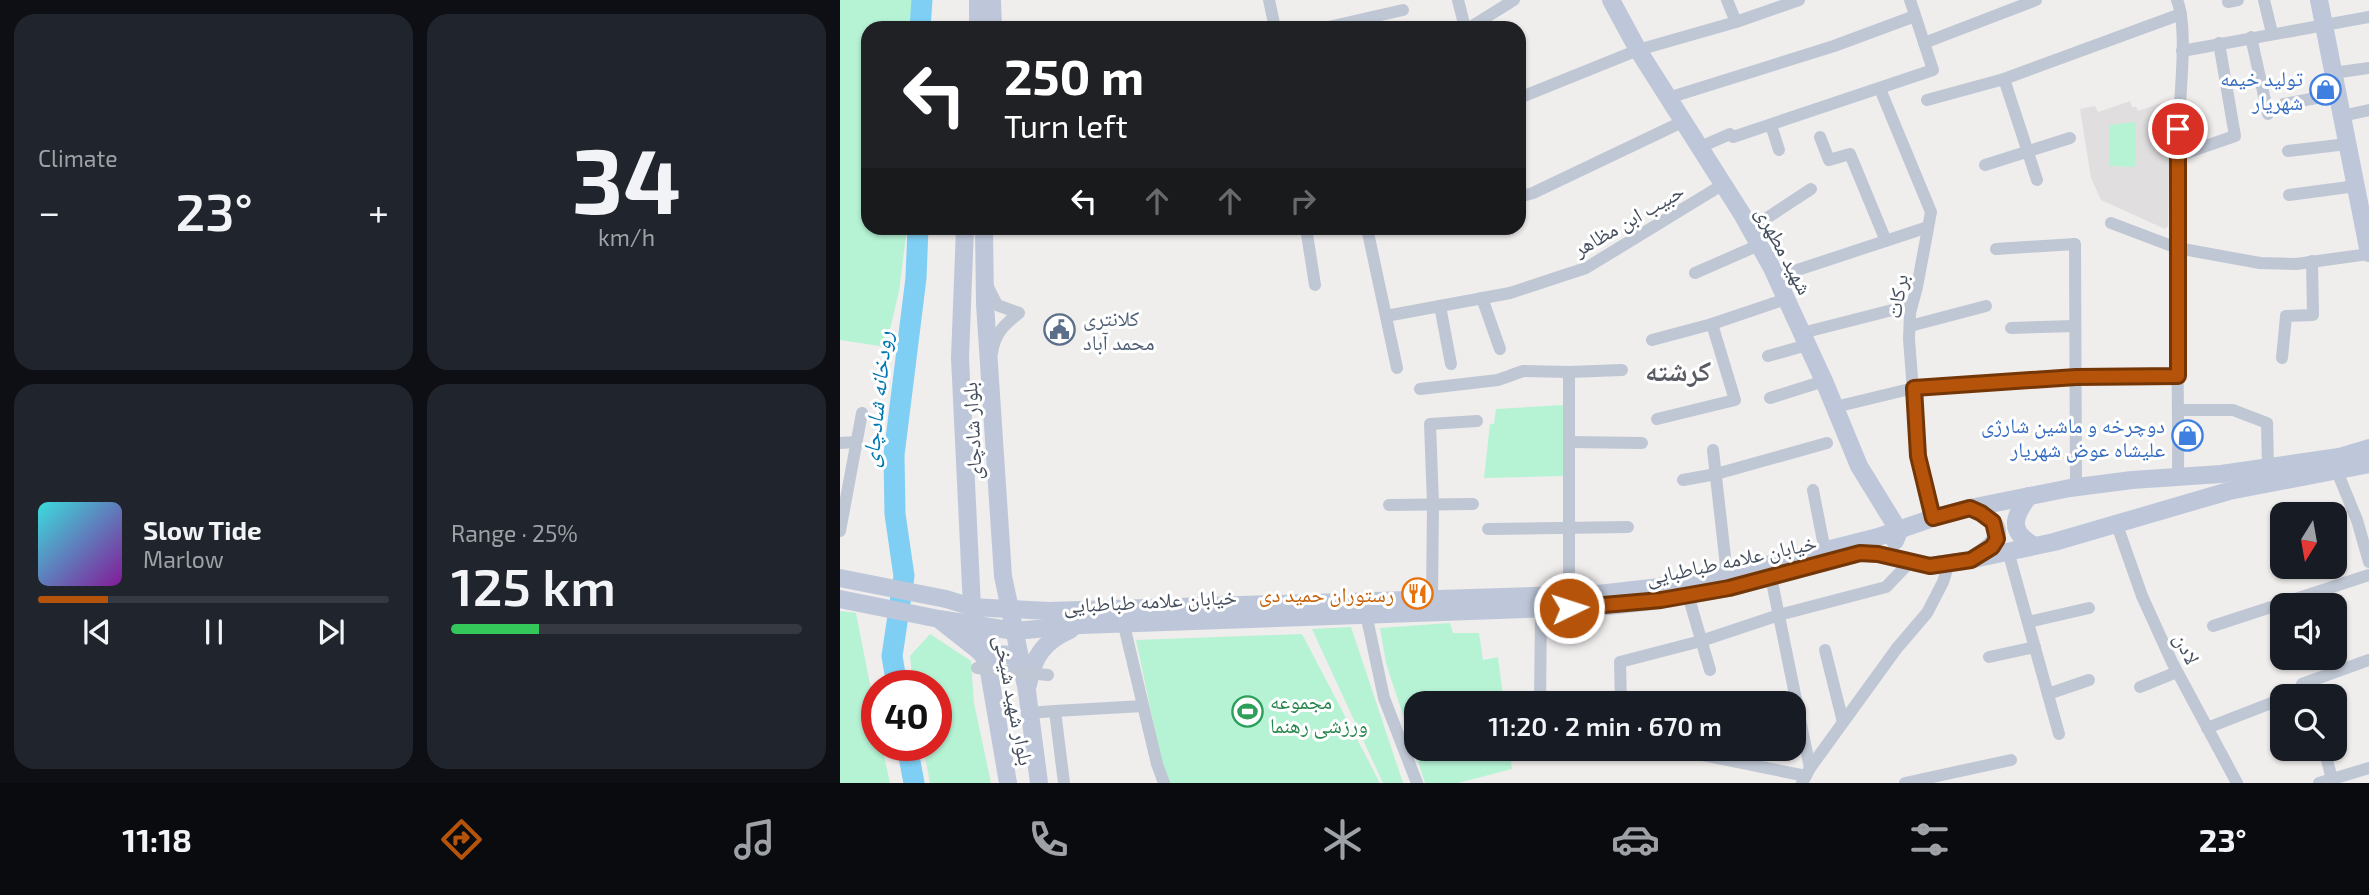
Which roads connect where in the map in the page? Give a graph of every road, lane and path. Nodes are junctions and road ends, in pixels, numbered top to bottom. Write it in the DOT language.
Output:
graph roads {
  1 [pos="978,0"];
  2 [pos="992,0"];
  3 [pos="1269,0"];
  4 [pos="1458,0"];
  5 [pos="1514,0"];
  6 [pos="1611,0"];
  7 [pos="1727,0"];
  8 [pos="1799,0"];
  9 [pos="1910,0"];
  10 [pos="2036,0"];
  11 [pos="2177,0"];
  12 [pos="2264,0"];
  13 [pos="2319,0"];
  14 [pos="1782,3"];
  15 [pos="1497,6"];
  16 [pos="1403,10"];
  17 [pos="2180,14"];
  18 [pos="1915,16"];
  19 [pos="2369,17"];
  20 [pos="978,21"];
  21 [pos="993,21"];
  22 [pos="1274,21"];
  23 [pos="1358,21"];
  24 [pos="1465,21"];
  25 [pos="1477,21"];
  26 [pos="1736,22"];
  27 [pos="2323,23"];
  28 [pos="2272,33"];
  29 [pos="2251,37"];
  30 [pos="1924,43"];
  31 [pos="2218,43"];
  32 [pos="1638,50"];
  33 [pos="2182,51"];
  34 [pos="2369,68"];
  35 [pos="2333,73"];
  36 [pos="2004,79"];
  37 [pos="1880,89"];
  38 [pos="2337,94"];
  39 [pos="1526,95"];
  40 [pos="1668,98"];
  41 [pos="1927,100"];
  42 [pos="2284,104"];
  43 [pos="2369,110"];
  44 [pos="2268,114"];
  45 [pos="2342,116"];
  46 [pos="1682,122"];
  47 [pos="1771,125"];
  48 [pos="1820,137"];
  49 [pos="2070,138"];
  50 [pos="2347,144"];
  51 [pos="1698,148"];
  52 [pos="1779,150"];
  53 [pos="2288,151"];
  54 [pos="2028,152"];
  55 [pos="2176,156"];
  56 [pos="1985,165"];
  57 [pos="2037,180"];
  58 [pos="1723,185"];
  59 [pos="2356,186"];
  60 [pos="1811,189"];
  61 [pos="1526,195"];
  62 [pos="2289,195"];
  63 [pos="2364,205"];
  64 [pos="2111,223"];
  65 [pos="1928,227"];
  66 [pos="965,235"];
  67 [pos="984,235"];
  68 [pos="1307,235"];
  69 [pos="1372,235"];
  70 [pos="1755,237"];
  71 [pos="1886,241"];
  72 [pos="2177,248"];
  73 [pos="1996,249"];
  74 [pos="2369,254"];
  75 [pos="2312,261"];
  76 [pos="1695,273"];
  77 [pos="1776,277"];
  78 [pos="985,281"];
  79 [pos="1315,285"];
  80 [pos="1482,298"];
  81 [pos="1786,299"];
  82 [pos="1912,305"];
  83 [pos="1440,306"];
  84 [pos="1986,306"];
  85 [pos="1386,316"];
  86 [pos="1712,324"];
  87 [pos="1910,326"];
  88 [pos="2075,326"];
  89 [pos="2011,328"];
  90 [pos="1805,339"];
  91 [pos="1652,340"];
  92 [pos="1500,349"];
  93 [pos="1768,356"];
  94 [pos="2282,358"];
  95 [pos="1451,364"];
  96 [pos="990,365"];
  97 [pos="1396,368"];
  98 [pos="1622,370"];
  99 [pos="1569,372"];
  100 [pos="2178,376"];
  101 [pos="2076,377"];
  102 [pos="1824,381"];
  103 [pos="1914,388"];
  104 [pos="1420,389"];
  105 [pos="1770,398"];
  106 [pos="1835,407"];
  107 [pos="2178,410"];
  108 [pos="862,413"];
  109 [pos="1657,419"];
  110 [pos="1477,421"];
  111 [pos="856,442"];
  112 [pos="1569,442"];
  113 [pos="840,443"];
  114 [pos="1642,443"];
  115 [pos="1827,443"];
  116 [pos="2369,448"];
  117 [pos="1713,450"];
  118 [pos="2369,464"];
  119 [pos="2268,467"];
  120 [pos="2336,469"];
  121 [pos="1716,474"];
  122 [pos="2178,477"];
  123 [pos="1683,480"];
  124 [pos="2076,487"];
  125 [pos="1813,490"];
  126 [pos="2028,496"];
  127 [pos="1473,504"];
  128 [pos="1390,505"];
  129 [pos="1433,505"];
  130 [pos="1970,508"];
  131 [pos="1933,518"];
  132 [pos="2117,525"];
  133 [pos="1628,527"];
  134 [pos="1569,528"];
  135 [pos="1488,529"];
  136 [pos="840,531"];
  137 [pos="1899,531"];
  138 [pos="2035,546"];
  139 [pos="1825,551"];
  140 [pos="2008,551"];
  141 [pos="1971,560"];
  142 [pos="1910,562"];
  143 [pos="2369,562"];
  144 [pos="1949,563"];
  145 [pos="1770,571"];
  146 [pos="2369,575"];
  147 [pos="840,578"];
  148 [pos="1728,581"];
  149 [pos="1687,589"];
  150 [pos="840,599"];
  151 [pos="1569,602"];
  152 [pos="1540,603"];
  153 [pos="1432,605"];
  154 [pos="972,607"];
  155 [pos="2089,608"];
  156 [pos="1010,610"];
  157 [pos="1366,614"];
  158 [pos="1779,615"];
  159 [pos="1121,617"];
  160 [pos="939,619"];
  161 [pos="2028,622"];
  162 [pos="978,625"];
  163 [pos="1081,625"];
  164 [pos="2213,626"];
  165 [pos="1015,631"];
  166 [pos="1701,642"];
  167 [pos="2035,647"];
  168 [pos="1825,650"];
  169 [pos="1989,657"];
  170 [pos="2369,660"];
  171 [pos="1020,663"];
  172 [pos="982,664"];
  173 [pos="1710,670"];
  174 [pos="2178,672"];
  175 [pos="1048,675"];
  176 [pos="2089,680"];
  177 [pos="2302,684"];
  178 [pos="2140,687"];
  179 [pos="1027,691"];
  180 [pos="1540,691"];
  181 [pos="1621,691"];
  182 [pos="2048,694"];
  183 [pos="2270,704"];
  184 [pos="1143,706"];
  185 [pos="1055,712"];
  186 [pos="1028,713"];
  187 [pos="1843,722"];
  188 [pos="2207,728"];
  189 [pos="2059,734"];
  190 [pos="2011,760"];
  191 [pos="1732,761"];
  192 [pos="2328,761"];
  193 [pos="2369,768"];
  194 [pos="1806,776"];
  195 [pos="2332,779"];
  196 [pos="1007,783"];
  197 [pos="1039,783"];
  198 [pos="1064,783"];
  199 [pos="1164,783"];
  200 [pos="1417,783"];
  201 [pos="1905,783"];
  202 [pos="2237,783"];
  203 [pos="2319,783"];
  1 -- 20 [label="street"];
  2 -- 21 [label="street"];
  3 -- 22 [label="street"];
  4 -- 24 [label="street"];
  5 -- 15 [label="street"];
  6 -- 32 [label="street, شهید مطهری"];
  7 -- 26 [label="street"];
  8 -- 14 [label="street"];
  9 -- 18 [label="street"];
  10 -- 30 [label="street"];
  11 -- 17 [label="street"];
  12 -- 28 [label="street"];
  13 -- 27 [label="street"];
  14 -- 26 [label="street"];
  15 -- 25 [label="street"];
  16 -- 23 [label="street"];
  17 -- 33 [label="street"];
  17 -- 36 [label="street"];
  18 -- 30 [label="street"];
  18 -- 40 [label="street"];
  19 -- 27 [label="street"];
  26 -- 32 [label="street"];
  27 -- 28 [label="street"];
  27 -- 35 [label="street"];
  28 -- 29 [label="street"];
  29 -- 31 [label="street"];
  29 -- 44 [label="street"];
  30 -- 37 [label="street"];
  31 -- 33 [label="street"];
  31 -- 55 [label="street"];
  32 -- 39 [label="street"];
  32 -- 40 [label="street, شهید مطهری"];
  33 -- 55 [label="street"];
  34 -- 35 [label="street"];
  35 -- 38 [label="street"];
  36 -- 41 [label="street"];
  36 -- 54 [label="street"];
  37 -- 47 [label="street"];
  37 -- 65 [label="street, برکات"];
  38 -- 42 [label="street"];
  38 -- 45 [label="street"];
  40 -- 46 [label="street, شهید مطهری"];
  43 -- 45 [label="street"];
  45 -- 50 [label="street"];
  46 -- 51 [label="street, شهید مطهری"];
  46 -- 61 [label="street"];
  47 -- 51 [label="street"];
  47 -- 52 [label="street"];
  48 -- 71 [label="street"];
  49 -- 54 [label="street"];
  50 -- 53 [label="street"];
  50 -- 59 [label="street"];
  51 -- 58 [label="street, شهید مطهری"];
  54 -- 56 [label="street"];
  54 -- 57 [label="street"];
  55 -- 72 [label="street"];
  58 -- 70 [label="street, شهید مطهری"];
  58 -- 80 [label="street, حبیب ابن مظاهر"];
  59 -- 62 [label="street"];
  59 -- 63 [label="street"];
  60 -- 70 [label="street"];
  63 -- 74 [label="street"];
  64 -- 72 [label="street"];
  65 -- 71 [label="street"];
  65 -- 82 [label="street, برکات"];
  66 -- 154 [label="street, بلوار شادچای"];
  67 -- 78 [label="street, بلوار شادچای"];
  68 -- 79 [label="street"];
  69 -- 85 [label="street"];
  70 -- 76 [label="street"];
  70 -- 77 [label="street, شهید مطهری"];
  71 -- 77 [label="street"];
  72 -- 75 [label="street"];
  72 -- 100 [label="street"];
  73 -- 88 [label="street"];
  74 -- 75 [label="street"];
  75 -- 94 [label="street"];
  77 -- 81 [label="street, شهید مطهری"];
  78 -- 96 [label="street, بلوار شادچای"];
  78 -- 96 [label="street"];
  80 -- 83 [label="street, حبیب ابن مظاهر"];
  80 -- 92 [label="street"];
  81 -- 86 [label="street"];
  81 -- 90 [label="street, شهید مطهری"];
  82 -- 87 [label="street, برکات"];
  82 -- 90 [label="street"];
  83 -- 85 [label="street, حبیب ابن مظاهر"];
  83 -- 95 [label="street"];
  84 -- 87 [label="street"];
  85 -- 97 [label="street"];
  86 -- 91 [label="street"];
  86 -- 109 [label="street"];
  87 -- 103 [label="street, برکات"];
  88 -- 89 [label="street"];
  88 -- 101 [label="street"];
  90 -- 93 [label="street"];
  90 -- 102 [label="street, شهید مطهری"];
  96 -- 156 [label="street, بلوار شادچای"];
  98 -- 99 [label="street"];
  99 -- 104 [label="street"];
  99 -- 112 [label="street"];
  100 -- 101 [label="street"];
  100 -- 107 [label="street"];
  101 -- 103 [label="street"];
  101 -- 124 [label="street"];
  102 -- 105 [label="street"];
  102 -- 106 [label="street, شهید مطهری"];
  103 -- 106 [label="street"];
  103 -- 131 [label="street, برکات"];
  106 -- 137 [label="street, شهید مطهری"];
  107 -- 119 [label="street"];
  107 -- 122 [label="street"];
  108 -- 111 [label="street"];
  110 -- 129 [label="street"];
  111 -- 113 [label="street"];
  111 -- 136 [label="street"];
  112 -- 114 [label="street"];
  112 -- 134 [label="street"];
  115 -- 121 [label="street"];
  116 -- 119 [label="street, خیابان علامه طباطبایی"];
  117 -- 121 [label="street"];
  118 -- 120 [label="street, خیابان علامه طباطبایی"];
  119 -- 122 [label="street, خیابان علامه طباطبایی"];
  120 -- 132 [label="street, خیابان علامه طباطبایی"];
  120 -- 143 [label="street"];
  121 -- 123 [label="street"];
  121 -- 148 [label="street"];
  122 -- 124 [label="street, خیابان علامه طباطبایی"];
  124 -- 126 [label="street, خیابان علامه طباطبایی"];
  125 -- 139 [label="street"];
  126 -- 130 [label="street, خیابان علامه طباطبایی"];
  126 -- 138 [label="street"];
  127 -- 129 [label="street"];
  128 -- 129 [label="street"];
  129 -- 153 [label="street"];
  130 -- 131 [label="street, خیابان علامه طباطبایی"];
  130 -- 141 [label="street"];
  131 -- 137 [label="street, خیابان علامه طباطبایی"];
  132 -- 138 [label="street, خیابان علامه طباطبایی"];
  132 -- 174 [label="street, لادن"];
  133 -- 134 [label="street"];
  134 -- 135 [label="street"];
  134 -- 151 [label="street"];
  137 -- 139 [label="street, خیابان علامه طباطبایی"];
  137 -- 142 [label="street, شهید مطهری"];
  138 -- 140 [label="street, خیابان علامه طباطبایی"];
  139 -- 145 [label="street, خیابان علامه طباطبایی"];
  140 -- 141 [label="street, خیابان علامه طباطبایی"];
  140 -- 161 [label="street"];
  141 -- 144 [label="street, خیابان علامه طباطبایی"];
  142 -- 144 [label="street, خیابان علامه طباطبایی"];
  142 -- 145 [label="street, خیابان علامه طباطبایی"];
  142 -- 158 [label="street"];
  144 -- 187 [label="street"];
  145 -- 148 [label="street, خیابان علامه طباطبایی"];
  145 -- 158 [label="street"];
  146 -- 164 [label="street"];
  147 -- 154 [label="street, خیابان علامه طباطبایی"];
  148 -- 149 [label="street, خیابان علامه طباطبایی"];
  149 -- 151 [label="street, خیابان علامه طباطبایی"];
  149 -- 166 [label="street"];
  150 -- 160 [label="street, خیابان علامه طباطبایی"];
  151 -- 152 [label="street, خیابان علامه طباطبایی"];
  152 -- 153 [label="street, خیابان علامه طباطبایی"];
  152 -- 180 [label="street"];
  153 -- 157 [label="street, خیابان علامه طباطبایی"];
  153 -- 159 [label="street, خیابان علامه طباطبایی"];
  154 -- 156 [label="street, خیابان علامه طباطبایی"];
  154 -- 162 [label="street, بلوار شادچای"];
  155 -- 161 [label="street"];
  156 -- 159 [label="street, خیابان علامه طباطبایی"];
  156 -- 165 [label="street, بلوار شادچای"];
  157 -- 159 [label="street, خیابان علامه طباطبایی"];
  157 -- 200 [label="street"];
  158 -- 166 [label="street"];
  158 -- 194 [label="street"];
  159 -- 163 [label="street, خیابان علامه طباطبایی"];
  159 -- 184 [label="street"];
  160 -- 162 [label="street, خیابان علامه طباطبایی"];
  160 -- 172 [label="street"];
  161 -- 167 [label="street"];
  162 -- 165 [label="street, خیابان علامه طباطبایی"];
  162 -- 172 [label="street, بلوار شهید شیخی"];
  163 -- 165 [label="street, خیابان علامه طباطبایی"];
  163 -- 179 [label="street"];
  165 -- 171 [label="street, بلوار شهید شیخی"];
  166 -- 173 [label="street"];
  166 -- 181 [label="street"];
  167 -- 169 [label="street"];
  167 -- 182 [label="street"];
  168 -- 187 [label="street"];
  170 -- 177 [label="street"];
  171 -- 172 [label="street"];
  171 -- 179 [label="street, بلوار شهید شیخی"];
  172 -- 175 [label="street, bridge"];
  172 -- 196 [label="street, بلوار شهید شیخی"];
  174 -- 178 [label="street"];
  174 -- 188 [label="street, لادن"];
  176 -- 182 [label="street"];
  179 -- 186 [label="street, بلوار شهید شیخی"];
  182 -- 189 [label="street"];
  183 -- 188 [label="street"];
  184 -- 185 [label="street"];
  184 -- 199 [label="street"];
  185 -- 186 [label="street"];
  185 -- 198 [label="street"];
  186 -- 197 [label="street, بلوار شهید شیخی"];
  187 -- 194 [label="street"];
  188 -- 202 [label="street, لادن"];
  190 -- 201 [label="street"];
  191 -- 194 [label="street"];
  192 -- 195 [label="street"];
  193 -- 195 [label="street"];
  195 -- 203 [label="street"];
}
